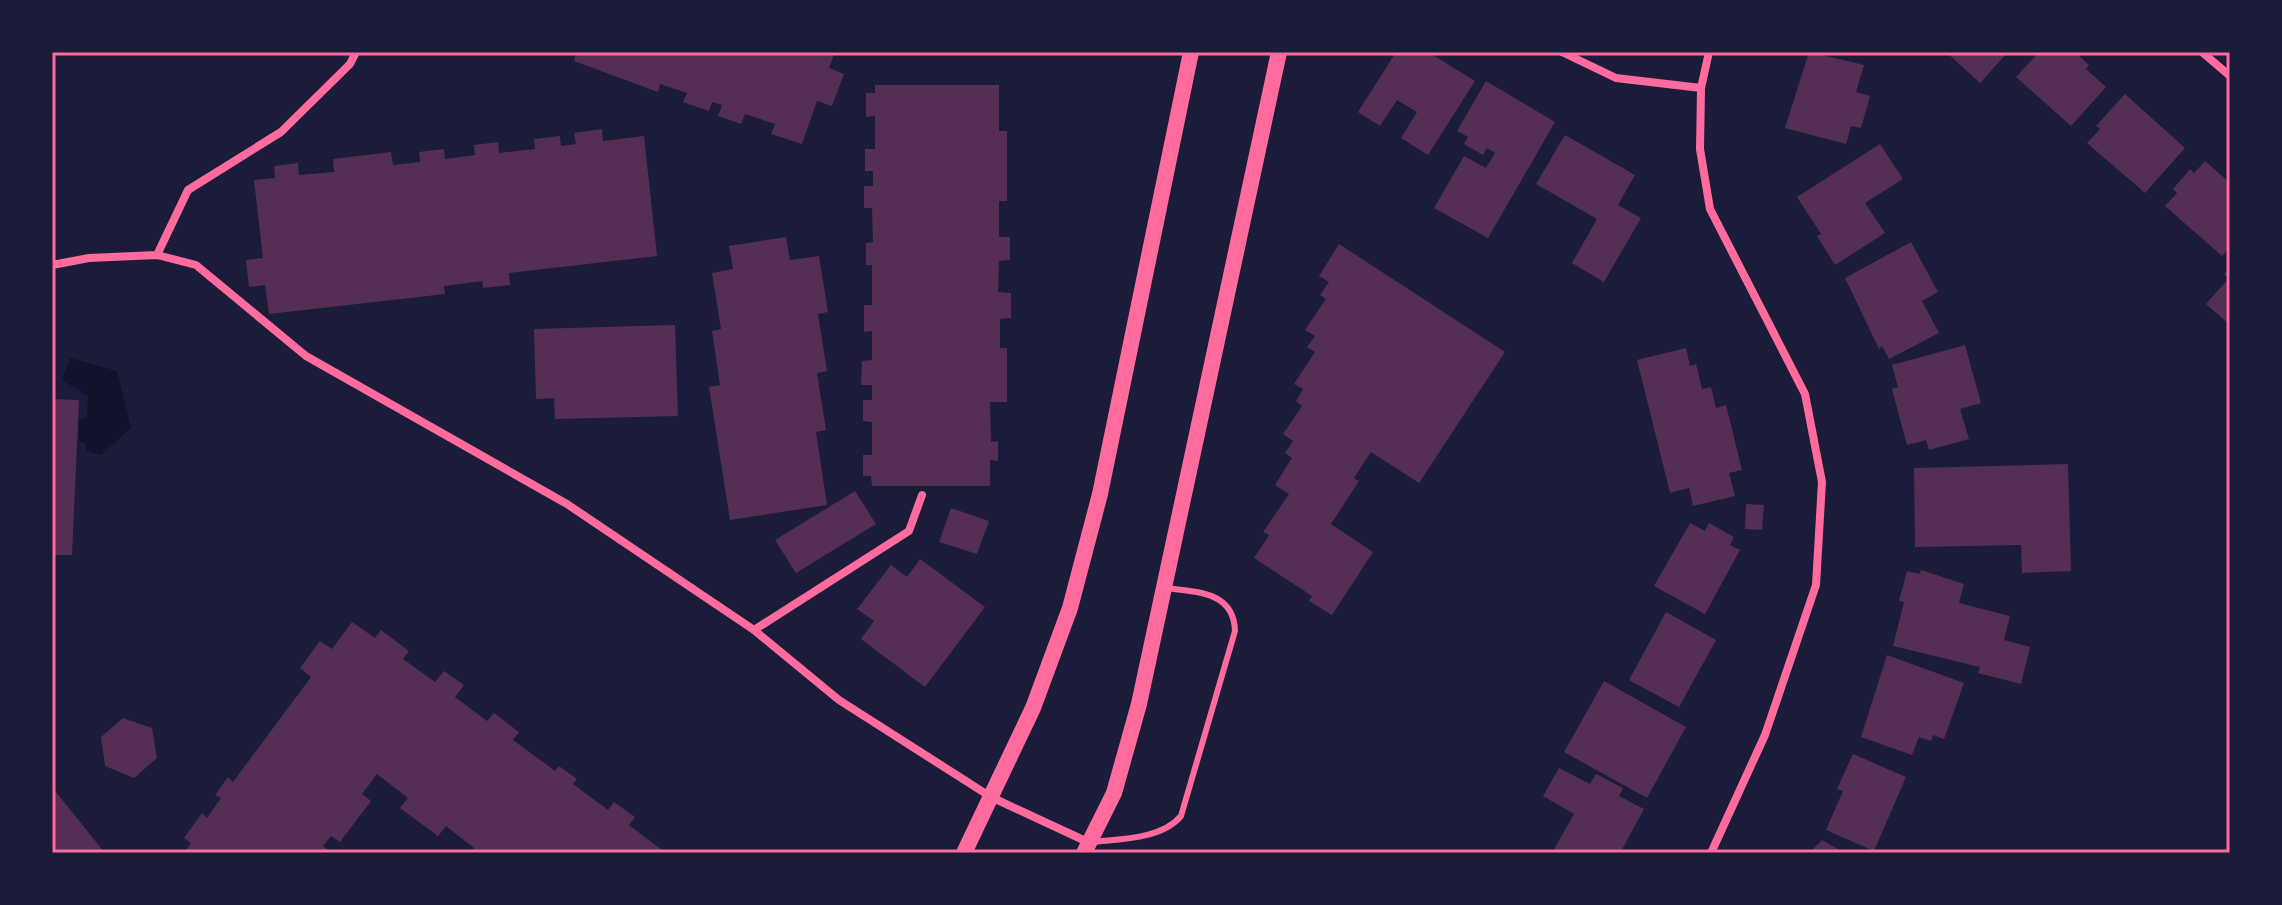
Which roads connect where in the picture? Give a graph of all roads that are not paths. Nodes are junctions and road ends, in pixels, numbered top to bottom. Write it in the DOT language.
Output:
graph roads {
  1 [pos="356,52"];
  2 [pos="1191,52"];
  3 [pos="1279,52"];
  4 [pos="1562,52"];
  5 [pos="1709,52"];
  6 [pos="2202,52"];
  7 [pos="2230,76"];
  8 [pos="1701,88"];
  9 [pos="157,255"];
  10 [pos="52,265"];
  11 [pos="922,495"];
  12 [pos="1165,588"];
  13 [pos="754,630"];
  14 [pos="991,797"];
  15 [pos="1087,848"];
  16 [pos="964,853"];
  17 [pos="1711,853"];
  1 -- 9 [label="street"];
  2 -- 14 [label="main road"];
  3 -- 12 [label="main road"];
  4 -- 8 [label="street"];
  5 -- 8 [label="street"];
  6 -- 7 [label="street"];
  8 -- 17 [label="street"];
  9 -- 10 [label="street"];
  9 -- 13 [label="street"];
  11 -- 13 [label="street"];
  12 -- 15 [label="main road"];
  12 -- 15 [label="lane"];
  13 -- 14 [label="street"];
  14 -- 15 [label="street"];
  14 -- 16 [label="main road"];
}
